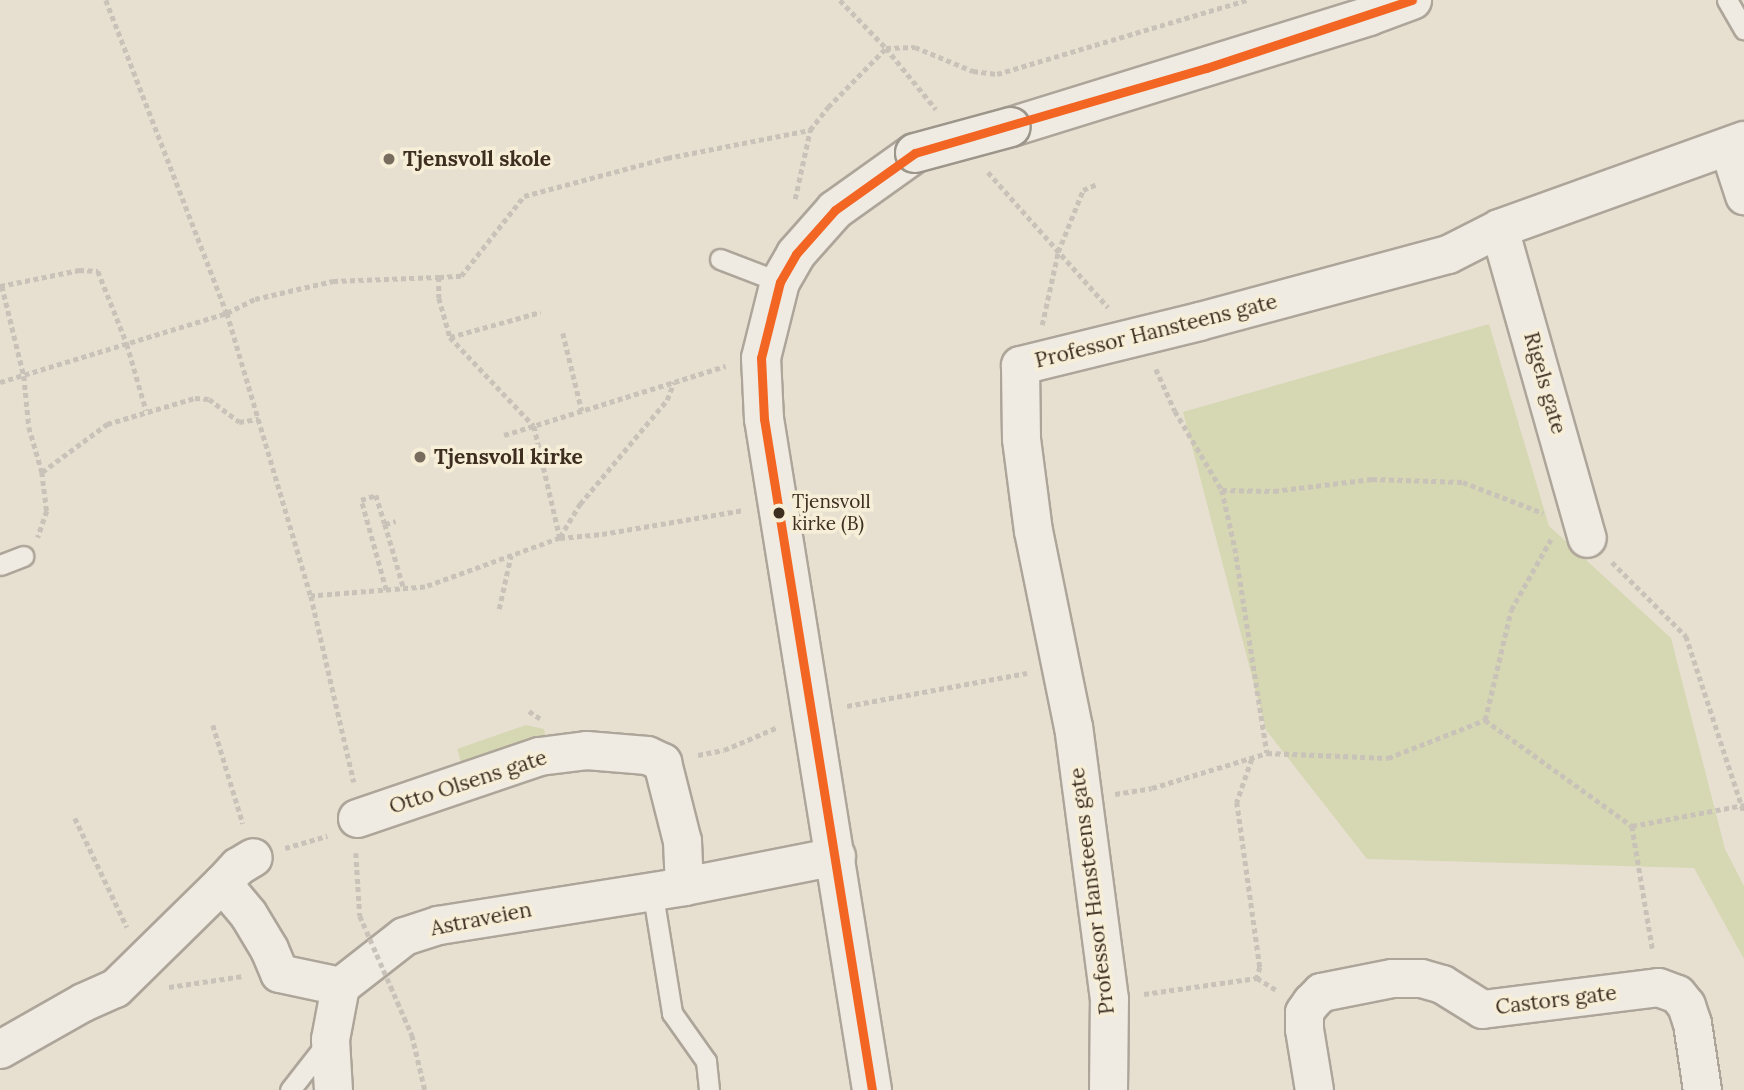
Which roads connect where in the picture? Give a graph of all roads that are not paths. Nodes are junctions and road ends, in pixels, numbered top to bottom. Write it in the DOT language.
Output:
graph roads {
  1 [pos="1412,0"];
  2 [pos="1727,0"];
  3 [pos="1744,29"];
  4 [pos="1736,143"];
  5 [pos="1744,195"];
  6 [pos="1499,228"];
  7 [pos="720,258"];
  8 [pos="780,282"];
  9 [pos="1574,529"];
  10 [pos="23,556"];
  11 [pos="0,565"];
  12 [pos="356,823"];
  13 [pos="836,856"];
  14 [pos="253,858"];
  15 [pos="222,883"];
  16 [pos="668,888"];
  17 [pos="340,986"];
  18 [pos="330,1039"];
  19 [pos="0,1049"];
  20 [pos="290,1090"];
  21 [pos="333,1090"];
  22 [pos="709,1090"];
  23 [pos="872,1090"];
  24 [pos="1108,1090"];
  25 [pos="1314,1090"];
  26 [pos="1702,1090"];
  1 -- 8 [label="street, bridge"];
  2 -- 3 [label="lane"];
  4 -- 5 [label="street"];
  4 -- 6 [label="street, Professor Hansteens gate"];
  6 -- 9 [label="street, Rigels gate"];
  6 -- 24 [label="street, Professor Hansteens gate"];
  7 -- 8 [label="lane"];
  8 -- 13 [label="street"];
  10 -- 11 [label="lane"];
  12 -- 16 [label="street, Otto Olsens gate"];
  13 -- 16 [label="street, Astraveien"];
  13 -- 23 [label="street"];
  14 -- 15 [label="street"];
  15 -- 17 [label="street"];
  15 -- 19 [label="street"];
  16 -- 17 [label="street, Astraveien"];
  16 -- 22 [label="lane"];
  17 -- 18 [label="street"];
  18 -- 20 [label="lane"];
  18 -- 21 [label="street"];
  25 -- 26 [label="street, Castors gate"];
}
